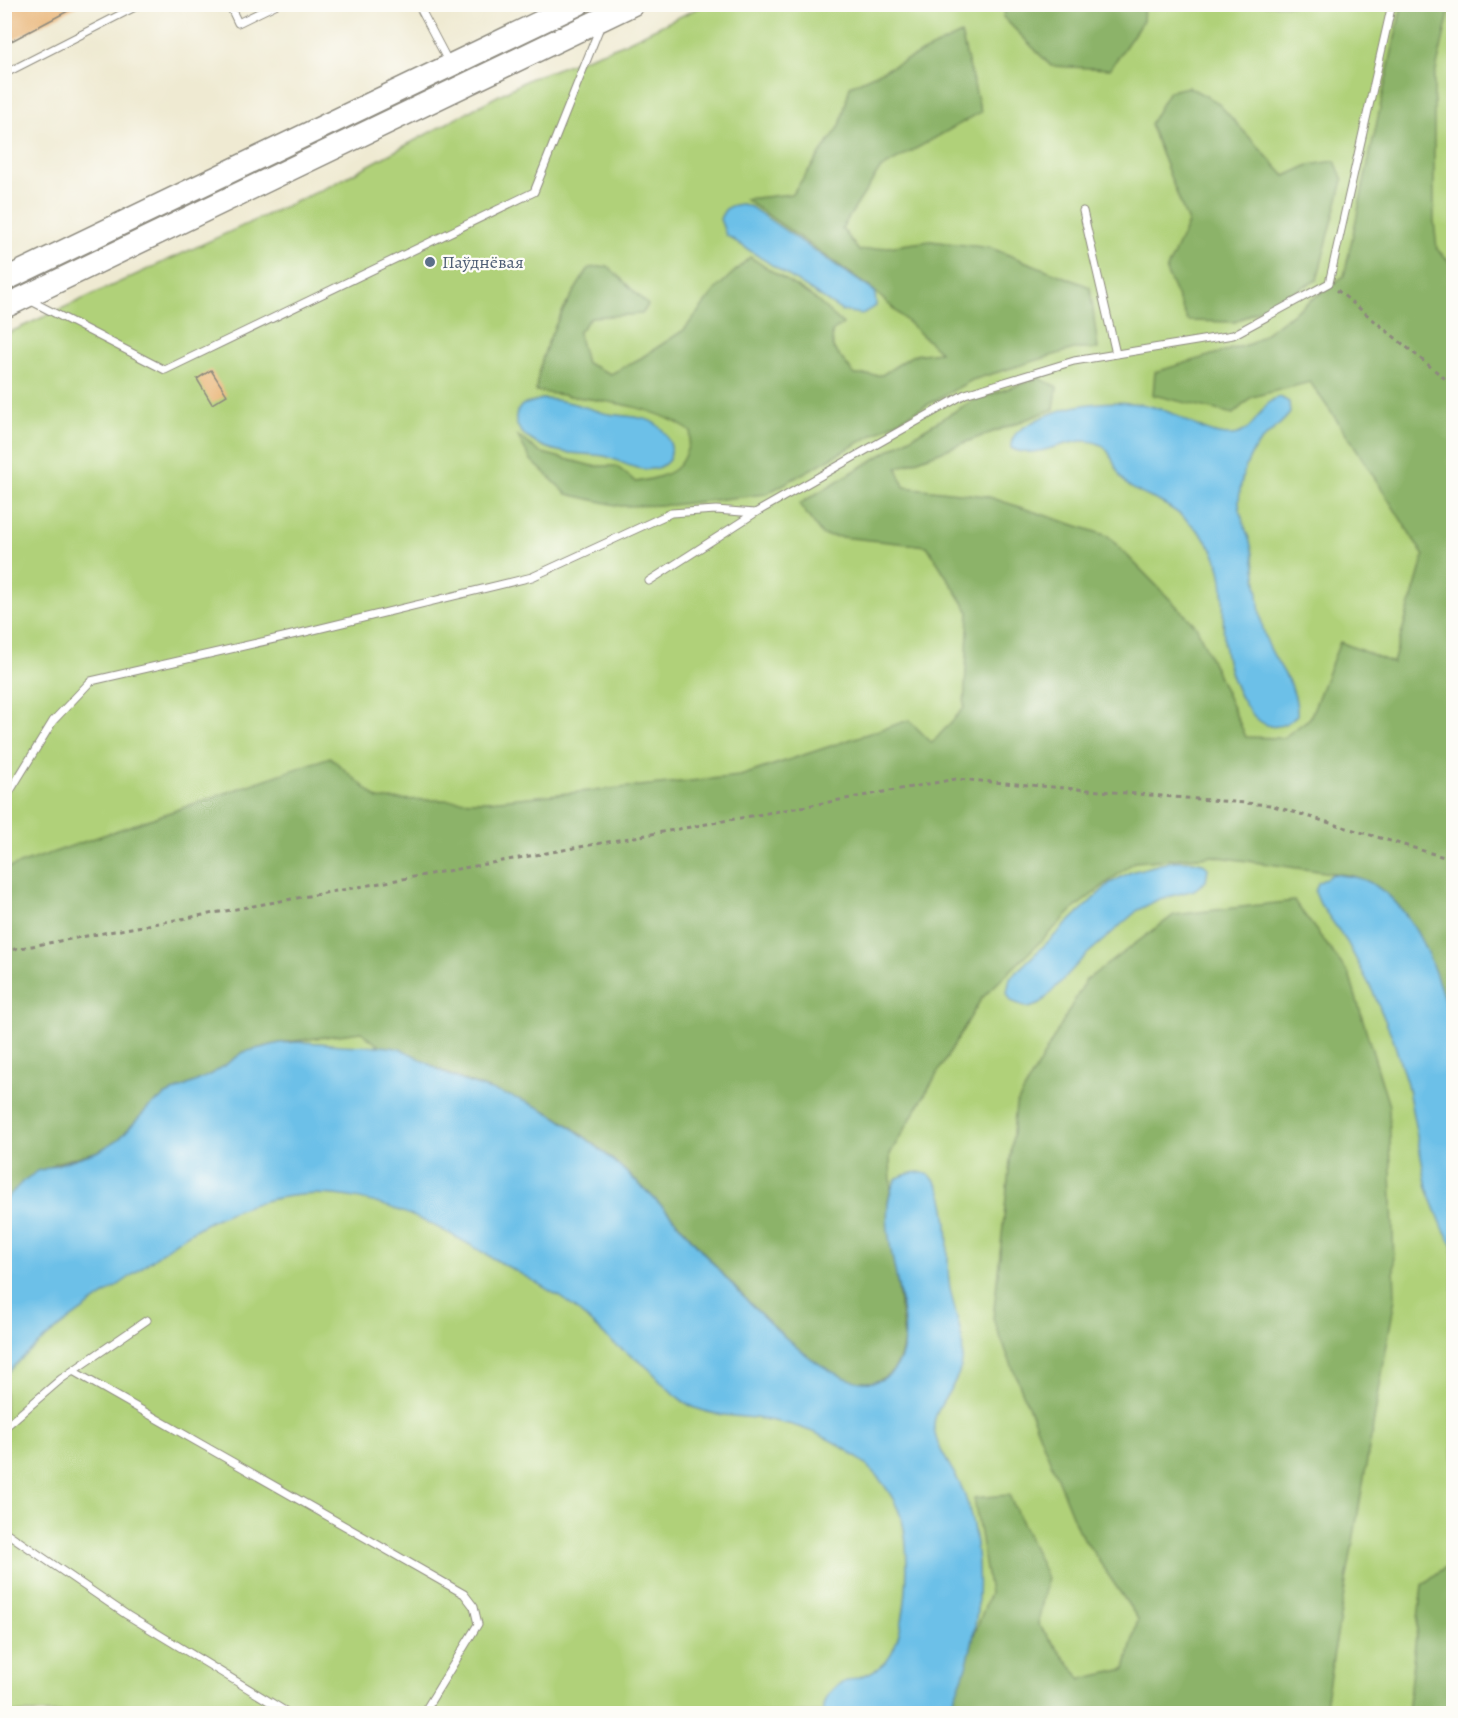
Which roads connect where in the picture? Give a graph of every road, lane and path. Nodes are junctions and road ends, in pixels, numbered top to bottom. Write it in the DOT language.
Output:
graph roads {
  1 [pos="141,4"];
  2 [pos="229,4"];
  3 [pos="277,4"];
  4 [pos="418,4"];
  5 [pos="578,4"];
  6 [pos="633,4"];
  7 [pos="1392,4"];
  8 [pos="603,19"];
  9 [pos="450,66"];
  10 [pos="4,74"];
  11 [pos="1083,211"];
  12 [pos="4,280"];
  13 [pos="1329,283"];
  14 [pos="14,302"];
  15 [pos="1116,354"];
  16 [pos="1454,386"];
  17 [pos="755,513"];
  18 [pos="649,581"];
  19 [pos="4,801"];
  20 [pos="1454,860"];
  21 [pos="4,951"];
  22 [pos="147,1320"];
  23 [pos="73,1371"];
  24 [pos="4,1428"];
  25 [pos="4,1531"];
  26 [pos="290,1713"];
  27 [pos="423,1713"];
  1 -- 10 [label="lane"];
  2 -- 3 [label="lane"];
  4 -- 9 [label="lane"];
  5 -- 9 [label="highway"];
  6 -- 8 [label="highway"];
  7 -- 13 [label="lane"];
  8 -- 14 [label="highway"];
  8 -- 14 [label="lane"];
  9 -- 12 [label="highway"];
  11 -- 15 [label="lane"];
  13 -- 15 [label="lane"];
  13 -- 16 [label="path"];
  15 -- 17 [label="lane"];
  17 -- 18 [label="lane"];
  17 -- 19 [label="lane"];
  20 -- 21 [label="path"];
  22 -- 23 [label="lane"];
  23 -- 24 [label="lane"];
  23 -- 27 [label="lane"];
  25 -- 26 [label="lane"];
}
